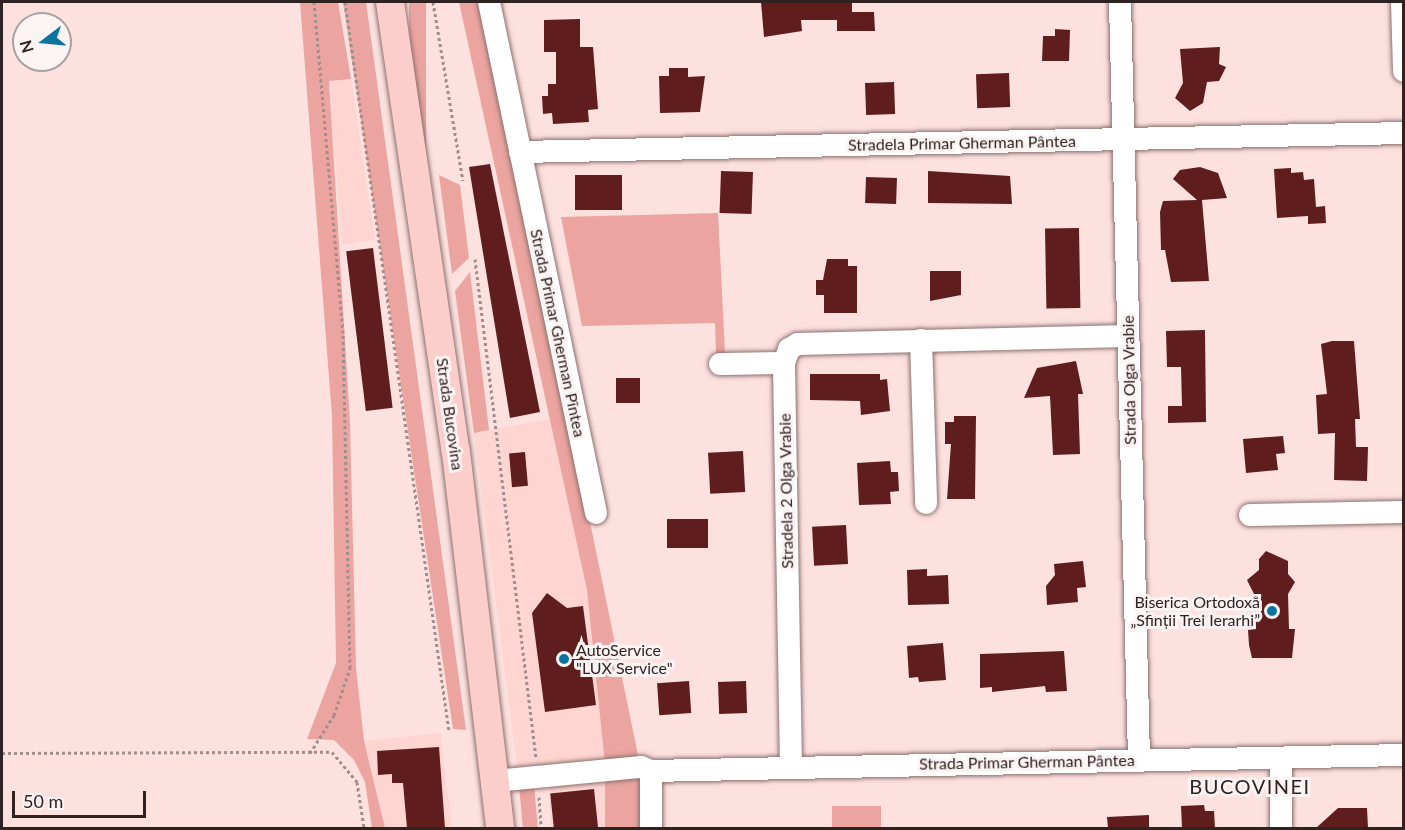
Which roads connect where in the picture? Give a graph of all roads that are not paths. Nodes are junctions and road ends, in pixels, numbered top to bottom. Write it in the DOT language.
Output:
graph roads {
  1 [pos="390,2"];
  2 [pos="489,2"];
  3 [pos="1120,2"];
  4 [pos="1402,2"];
  5 [pos="1404,71"];
  6 [pos="1404,133"];
  7 [pos="1124,140"];
  8 [pos="520,153"];
  9 [pos="1127,336"];
  10 [pos="921,340"];
  11 [pos="784,363"];
  12 [pos="720,364"];
  13 [pos="926,502"];
  14 [pos="1404,512"];
  15 [pos="596,513"];
  16 [pos="1250,515"];
  17 [pos="1404,755"];
  18 [pos="1281,758"];
  19 [pos="1139,759"];
  20 [pos="790,767"];
  21 [pos="651,771"];
  22 [pos="495,781"];
  23 [pos="500,828"];
  24 [pos="651,828"];
  25 [pos="1281,828"];
  1 -- 22 [label="main road, Strada Bucovina"];
  2 -- 8 [label="street"];
  3 -- 7 [label="street, Strada Olga Vrabie"];
  4 -- 5 [label="street"];
  6 -- 7 [label="street, Stradela Primar Gherman Pântea"];
  7 -- 8 [label="street, Stradela Primar Gherman Pântea"];
  7 -- 9 [label="street, Strada Olga Vrabie"];
  8 -- 15 [label="street, Strada Primar Gherman Pîntea"];
  9 -- 10 [label="street"];
  9 -- 19 [label="street, Strada Olga Vrabie"];
  10 -- 11 [label="street"];
  10 -- 13 [label="street"];
  11 -- 12 [label="street"];
  11 -- 20 [label="street, Stradela 2 Olga Vrabie"];
  14 -- 16 [label="street"];
  17 -- 18 [label="street, Strada Primar Gherman Pântea"];
  18 -- 19 [label="street, Strada Primar Gherman Pântea"];
  18 -- 25 [label="street"];
  19 -- 20 [label="street, Strada Primar Gherman Pântea"];
  20 -- 21 [label="street, Strada Primar Gherman Pântea"];
  21 -- 22 [label="street, Strada Primar Gherman Pântea"];
  21 -- 24 [label="street"];
  22 -- 23 [label="main road, Strada Bucovina"];
}
